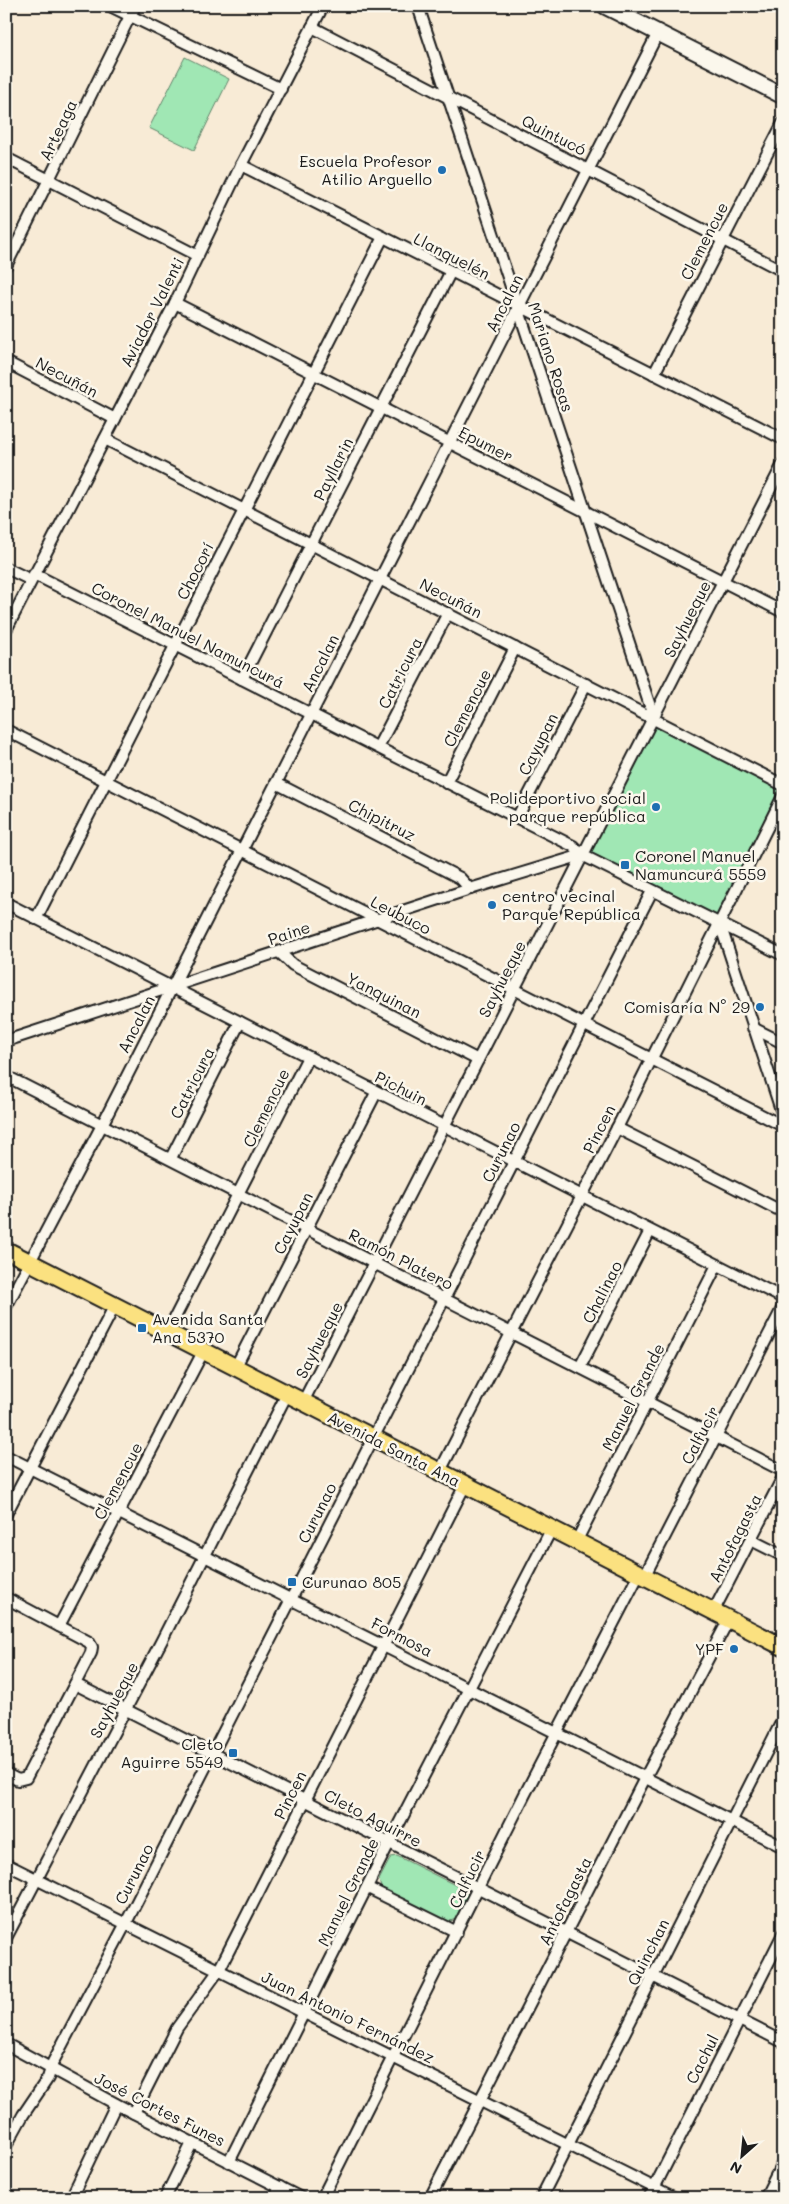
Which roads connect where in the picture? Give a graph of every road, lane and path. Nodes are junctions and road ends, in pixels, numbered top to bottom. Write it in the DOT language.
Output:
graph roads {
  1 [pos="110,6"];
  2 [pos="136,6"];
  3 [pos="322,6"];
  4 [pos="418,6"];
  5 [pos="605,6"];
  6 [pos="130,18"];
  7 [pos="312,27"];
  8 [pos="658,33"];
  9 [pos="281,89"];
  10 [pos="783,96"];
  11 [pos="450,98"];
  12 [pos="783,123"];
  13 [pos="6,158"];
  14 [pos="241,165"];
  15 [pos="588,169"];
  16 [pos="50,181"];
  17 [pos="383,238"];
  18 [pos="722,240"];
  19 [pos="198,256"];
  20 [pos="6,266"];
  21 [pos="783,271"];
  22 [pos="450,272"];
  23 [pos="175,303"];
  24 [pos="519,307"];
  25 [pos="6,362"];
  26 [pos="314,374"];
  27 [pos="654,374"];
  28 [pos="380,408"];
  29 [pos="115,419"];
  30 [pos="105,439"];
  31 [pos="783,439"];
  32 [pos="450,442"];
  33 [pos="783,464"];
  34 [pos="243,509"];
  35 [pos="585,512"];
  36 [pos="312,543"];
  37 [pos="6,568"];
  38 [pos="33,577"];
  39 [pos="380,579"];
  40 [pos="723,581"];
  41 [pos="783,612"];
  42 [pos="448,613"];
  43 [pos="6,630"];
  44 [pos="174,645"];
  45 [pos="515,648"];
  46 [pos="242,679"];
  47 [pos="586,684"];
  48 [pos="311,714"];
  49 [pos="654,718"];
  50 [pos="6,730"];
  51 [pos="378,747"];
  52 [pos="106,781"];
  53 [pos="276,783"];
  54 [pos="446,783"];
  55 [pos="783,785"];
  56 [pos="783,796"];
  57 [pos="517,818"];
  58 [pos="242,851"];
  59 [pos="582,855"];
  60 [pos="470,889"];
  61 [pos="652,890"];
  62 [pos="6,904"];
  63 [pos="36,919"];
  64 [pos="378,920"];
  65 [pos="720,924"];
  66 [pos="279,952"];
  67 [pos="783,955"];
  68 [pos="171,988"];
  69 [pos="514,990"];
  70 [pos="240,1022"];
  71 [pos="584,1024"];
  72 [pos="753,1028"];
  73 [pos="6,1041"];
  74 [pos="783,1043"];
  75 [pos="308,1057"];
  76 [pos="652,1059"];
  77 [pos="478,1060"];
  78 [pos="6,1076"];
  79 [pos="376,1093"];
  80 [pos="783,1116"];
  81 [pos="102,1124"];
  82 [pos="783,1126"];
  83 [pos="444,1127"];
  84 [pos="617,1128"];
  85 [pos="171,1158"];
  86 [pos="513,1162"];
  87 [pos="240,1193"];
  88 [pos="582,1196"];
  89 [pos="783,1212"];
  90 [pos="307,1228"];
  91 [pos="650,1231"];
  92 [pos="6,1250"];
  93 [pos="30,1262"];
  94 [pos="376,1262"];
  95 [pos="717,1265"];
  96 [pos="444,1297"];
  97 [pos="783,1298"];
  98 [pos="115,1305"];
  99 [pos="6,1307"];
  100 [pos="783,1307"];
  101 [pos="168,1331"];
  102 [pos="512,1332"];
  103 [pos="204,1350"];
  104 [pos="236,1366"];
  105 [pos="580,1367"];
  106 [pos="287,1394"];
  107 [pos="304,1402"];
  108 [pos="648,1402"];
  109 [pos="716,1437"];
  110 [pos="372,1438"];
  111 [pos="6,1456"];
  112 [pos="31,1468"];
  113 [pos="783,1471"];
  114 [pos="439,1472"];
  115 [pos="783,1477"];
  116 [pos="465,1485"];
  117 [pos="118,1512"];
  118 [pos="6,1514"];
  119 [pos="551,1530"];
  120 [pos="751,1540"];
  121 [pos="576,1542"];
  122 [pos="204,1556"];
  123 [pos="783,1556"];
  124 [pos="642,1576"];
  125 [pos="6,1598"];
  126 [pos="290,1598"];
  127 [pos="713,1612"];
  128 [pos="729,1620"];
  129 [pos="59,1626"];
  130 [pos="383,1645"];
  131 [pos="783,1647"];
  132 [pos="75,1684"];
  133 [pos="469,1688"];
  134 [pos="126,1709"];
  135 [pos="783,1719"];
  136 [pos="558,1733"];
  137 [pos="212,1752"];
  138 [pos="6,1774"];
  139 [pos="646,1776"];
  140 [pos="304,1800"];
  141 [pos="731,1821"];
  142 [pos="389,1843"];
  143 [pos="783,1847"];
  144 [pos="6,1864"];
  145 [pos="37,1880"];
  146 [pos="368,1888"];
  147 [pos="479,1889"];
  148 [pos="126,1924"];
  149 [pos="457,1932"];
  150 [pos="566,1933"];
  151 [pos="783,1934"];
  152 [pos="6,1938"];
  153 [pos="219,1970"];
  154 [pos="653,1976"];
  155 [pos="305,2013"];
  156 [pos="739,2020"];
  157 [pos="783,2042"];
  158 [pos="6,2044"];
  159 [pos="394,2056"];
  160 [pos="51,2069"];
  161 [pos="481,2100"];
  162 [pos="116,2104"];
  163 [pos="134,2113"];
  164 [pos="192,2143"];
  165 [pos="569,2143"];
  166 [pos="6,2146"];
  167 [pos="229,2162"];
  168 [pos="783,2162"];
  169 [pos="280,2187"];
  170 [pos="654,2187"];
  171 [pos="71,2198"];
  172 [pos="165,2198"];
  173 [pos="275,2198"];
  174 [pos="301,2198"];
  175 [pos="322,2198"];
  176 [pos="430,2198"];
  177 [pos="541,2198"];
  178 [pos="649,2198"];
  179 [pos="675,2198"];
  180 [pos="765,2198"];
  1 -- 6 [label="street"];
  2 -- 6 [label="street, Arteaga"];
  3 -- 7 [label="street, Aviador Valenti"];
  4 -- 11 [label="street, Mariano Rosas"];
  5 -- 8 [label="main road"];
  6 -- 9 [label="street"];
  6 -- 16 [label="street, Arteaga"];
  7 -- 9 [label="street, Aviador Valenti"];
  7 -- 11 [label="street, Quintucó"];
  8 -- 10 [label="main road"];
  8 -- 15 [label="street, Ancalan"];
  9 -- 14 [label="street, Aviador Valenti"];
  11 -- 15 [label="street, Quintucó"];
  11 -- 24 [label="street, Mariano Rosas"];
  12 -- 18 [label="street, Clemencue"];
  13 -- 16 [label="street"];
  14 -- 17 [label="street, Llanquelén"];
  14 -- 19 [label="street, Aviador Valenti"];
  15 -- 18 [label="street, Quintucó"];
  15 -- 24 [label="street, Ancalan"];
  16 -- 19 [label="street"];
  16 -- 20 [label="street, Arteaga"];
  17 -- 22 [label="street, Llanquelén"];
  17 -- 26 [label="street, Chocorí"];
  18 -- 21 [label="street, Quintucó"];
  18 -- 27 [label="street, Clemencue"];
  19 -- 23 [label="street, Aviador Valenti"];
  22 -- 24 [label="street, Llanquelén"];
  22 -- 28 [label="street, Payllarin"];
  23 -- 26 [label="street, Epumer"];
  23 -- 29 [label="street, Aviador Valenti"];
  24 -- 27 [label="street, Llanquelén"];
  24 -- 32 [label="street, Ancalan"];
  24 -- 35 [label="street, Mariano Rosas"];
  25 -- 29 [label="street, Necuñán"];
  26 -- 28 [label="street, Epumer"];
  26 -- 34 [label="street, Chocorí"];
  27 -- 31 [label="street, Llanquelén"];
  28 -- 32 [label="street, Epumer"];
  28 -- 36 [label="street, Payllarin"];
  29 -- 30 [label="street, Aviador Valenti"];
  30 -- 34 [label="street, Necuñán"];
  30 -- 38 [label="street, Aviador Valenti"];
  32 -- 35 [label="street, Epumer"];
  32 -- 39 [label="street, Ancalan"];
  33 -- 40 [label="street, Sayhueque"];
  34 -- 36 [label="street, Necuñán"];
  34 -- 44 [label="street, Chocorí"];
  35 -- 40 [label="street, Epumer"];
  35 -- 49 [label="street, Mariano Rosas"];
  36 -- 39 [label="street, Necuñán"];
  36 -- 46 [label="street, Payllarin"];
  37 -- 38 [label="street, Coronel Manuel Namuncurá"];
  38 -- 43 [label="street, Aviador Valenti"];
  38 -- 44 [label="street, Coronel Manuel Namuncurá"];
  39 -- 42 [label="street, Necuñán"];
  39 -- 48 [label="street, Ancalan"];
  40 -- 41 [label="street, Epumer"];
  40 -- 49 [label="street, Sayhueque"];
  42 -- 45 [label="street, Necuñán"];
  42 -- 51 [label="street, Catricura"];
  44 -- 46 [label="street, Coronel Manuel Namuncurá"];
  44 -- 52 [label="street, Chocorí"];
  45 -- 47 [label="street, Necuñán"];
  45 -- 54 [label="street, Clemencue"];
  46 -- 48 [label="street, Coronel Manuel Namuncurá"];
  47 -- 49 [label="street, Necuñán"];
  47 -- 57 [label="street, Cayupan"];
  48 -- 51 [label="street, Coronel Manuel Namuncurá"];
  48 -- 53 [label="street, Ancalan"];
  49 -- 55 [label="street, Necuñán"];
  49 -- 59 [label="street, Sayhueque"];
  50 -- 52 [label="street, Leubuco"];
  51 -- 54 [label="street, Coronel Manuel Namuncurá"];
  52 -- 58 [label="street, Leubuco"];
  52 -- 63 [label="street, Chocorí"];
  53 -- 58 [label="street, Ancalan"];
  53 -- 60 [label="street, Chipitruz"];
  54 -- 57 [label="street, Coronel Manuel Namuncurá"];
  56 -- 65 [label="street, Pincen"];
  57 -- 59 [label="street, Coronel Manuel Namuncurá"];
  58 -- 64 [label="street, Leubuco"];
  58 -- 68 [label="street, Ancalan"];
  59 -- 60 [label="street, Paine"];
  59 -- 61 [label="street, Coronel Manuel Namuncurá"];
  59 -- 69 [label="street, Sayhueque"];
  60 -- 64 [label="street, Paine"];
  61 -- 65 [label="street, Coronel Manuel Namuncurá"];
  61 -- 71 [label="street, Curunao"];
  62 -- 63 [label="street, Pichuin"];
  63 -- 68 [label="street, Pichuin"];
  64 -- 66 [label="street, Paine"];
  64 -- 69 [label="street, Leubuco"];
  65 -- 67 [label="street, Coronel Manuel Namuncurá"];
  65 -- 72 [label="street"];
  65 -- 76 [label="street, Pincen"];
  66 -- 68 [label="street, Paine"];
  66 -- 77 [label="street, Yanquinan"];
  68 -- 70 [label="street, Pichuin"];
  68 -- 73 [label="street, Paine"];
  68 -- 81 [label="street, Ancalan"];
  69 -- 71 [label="street, Leubuco"];
  69 -- 77 [label="street, Sayhueque"];
  70 -- 75 [label="street, Pichuin"];
  70 -- 85 [label="street, Catricura"];
  71 -- 76 [label="street, Leubuco"];
  71 -- 86 [label="street, Curunao"];
  72 -- 74 [label="street"];
  72 -- 80 [label="street"];
  75 -- 79 [label="street, Pichuin"];
  75 -- 87 [label="street, Clemencue"];
  76 -- 82 [label="street, Leubuco"];
  76 -- 84 [label="street, Pincen"];
  77 -- 83 [label="street, Sayhueque"];
  78 -- 81 [label="street, Ramón Platero"];
  79 -- 83 [label="street, Pichuin"];
  79 -- 90 [label="street, Cayupan"];
  81 -- 85 [label="street, Ramón Platero"];
  81 -- 93 [label="street, Ancalan"];
  83 -- 86 [label="street, Pichuin"];
  83 -- 94 [label="street, Sayhueque"];
  84 -- 88 [label="street, Pincen"];
  84 -- 89 [label="street"];
  85 -- 87 [label="street, Ramón Platero"];
  86 -- 88 [label="street, Pichuin"];
  86 -- 96 [label="street, Curunao"];
  87 -- 90 [label="street, Ramón Platero"];
  87 -- 101 [label="street, Clemencue"];
  88 -- 91 [label="street, Pichuin"];
  88 -- 102 [label="street, Pincen"];
  90 -- 94 [label="street, Ramón Platero"];
  90 -- 104 [label="street, Cayupan"];
  91 -- 95 [label="street, Pichuin"];
  91 -- 105 [label="street, Chalinao"];
  92 -- 93 [label="main road, Avenida Santa Ana"];
  93 -- 98 [label="main road, Avenida Santa Ana"];
  93 -- 99 [label="street, Ancalan"];
  94 -- 96 [label="street, Ramón Platero"];
  94 -- 107 [label="street, Sayhueque"];
  95 -- 97 [label="street, Pichuin"];
  95 -- 108 [label="street, Manuel Grande"];
  96 -- 102 [label="street, Ramón Platero"];
  96 -- 110 [label="street, Curunao"];
  98 -- 101 [label="main road, Avenida Santa Ana"];
  98 -- 112 [label="street"];
  100 -- 109 [label="street, Calfucir"];
  101 -- 103 [label="main road, Avenida Santa Ana"];
  102 -- 105 [label="street, Ramón Platero"];
  102 -- 114 [label="street, Pincen"];
  103 -- 104 [label="main road, Avenida Santa Ana"];
  103 -- 117 [label="street, Clemencue"];
  104 -- 106 [label="main road, Avenida Santa Ana"];
  105 -- 108 [label="street, Ramón Platero"];
  106 -- 107 [label="main road, Avenida Santa Ana"];
  106 -- 122 [label="street, Sayhueque"];
  107 -- 110 [label="main road, Avenida Santa Ana"];
  108 -- 109 [label="street, Ramón Platero"];
  108 -- 121 [label="street, Manuel Grande"];
  109 -- 113 [label="street, Ramón Platero"];
  109 -- 124 [label="street, Calfucir"];
  110 -- 114 [label="main road, Avenida Santa Ana"];
  110 -- 126 [label="street, Curunao"];
  111 -- 112 [label="street, Formosa"];
  112 -- 117 [label="street, Formosa"];
  112 -- 118 [label="street"];
  114 -- 116 [label="main road, Avenida Santa Ana"];
  115 -- 120 [label="street, Antofagasta"];
  116 -- 119 [label="main road, Avenida Santa Ana"];
  116 -- 130 [label="street, Pincen"];
  117 -- 122 [label="street, Formosa"];
  117 -- 129 [label="street, Clemencue"];
  119 -- 121 [label="main road, Avenida Santa Ana"];
  119 -- 133 [label="street, Manuel Grande"];
  120 -- 123 [label="street"];
  120 -- 127 [label="street, Antofagasta"];
  121 -- 124 [label="main road, Avenida Santa Ana"];
  122 -- 126 [label="street, Formosa"];
  122 -- 134 [label="street, Sayhueque"];
  124 -- 127 [label="main road, Avenida Santa Ana"];
  124 -- 136 [label="street, Calfucir"];
  125 -- 129 [label="street"];
  126 -- 130 [label="street, Formosa"];
  126 -- 137 [label="street, Curunao"];
  127 -- 128 [label="main road, Avenida Santa Ana"];
  128 -- 131 [label="main road, Avenida Santa Ana"];
  128 -- 139 [label="street, Antofagasta"];
  129 -- 132 [label="street"];
  130 -- 133 [label="street, Formosa"];
  130 -- 140 [label="street, Pincen"];
  132 -- 134 [label="street, Cleto Aguirre"];
  132 -- 138 [label="street"];
  133 -- 136 [label="street, Formosa"];
  133 -- 142 [label="street, Manuel Grande"];
  134 -- 137 [label="street, Cleto Aguirre"];
  134 -- 145 [label="street, Sayhueque"];
  135 -- 141 [label="street, Quinchan"];
  136 -- 139 [label="street, Formosa"];
  136 -- 147 [label="street, Calfucir"];
  137 -- 140 [label="street, Cleto Aguirre"];
  137 -- 148 [label="street, Curunao"];
  139 -- 141 [label="street, Formosa"];
  139 -- 150 [label="street, Antofagasta"];
  140 -- 142 [label="street, Cleto Aguirre"];
  140 -- 153 [label="street, Pincen"];
  141 -- 143 [label="street, Formosa"];
  141 -- 154 [label="street, Quinchan"];
  142 -- 146 [label="street, Manuel Grande"];
  142 -- 147 [label="street, Cleto Aguirre"];
  144 -- 145 [label="street, Juan Antonio Fernández"];
  145 -- 148 [label="street, Juan Antonio Fernández"];
  145 -- 152 [label="street, Sayhueque"];
  146 -- 149 [label="street"];
  146 -- 155 [label="street, Manuel Grande"];
  147 -- 149 [label="street, Calfucir"];
  147 -- 150 [label="street, Cleto Aguirre"];
  148 -- 153 [label="street, Juan Antonio Fernández"];
  148 -- 160 [label="street, Curunao"];
  149 -- 159 [label="street, Calfucir"];
  150 -- 154 [label="street, Cleto Aguirre"];
  150 -- 161 [label="street, Antofagasta"];
  151 -- 156 [label="street, Cachul"];
  153 -- 155 [label="street, Juan Antonio Fernández"];
  153 -- 163 [label="street, Pincen"];
  154 -- 156 [label="street, Cleto Aguirre"];
  154 -- 165 [label="street, Quinchan"];
  155 -- 159 [label="street, Juan Antonio Fernández"];
  155 -- 167 [label="street, Manuel Grande"];
  156 -- 157 [label="street, Cleto Aguirre"];
  156 -- 170 [label="street, Cachul"];
  158 -- 160 [label="street, José Cortes Funes"];
  159 -- 161 [label="street, Juan Antonio Fernández"];
  159 -- 175 [label="street, Calfucir"];
  160 -- 162 [label="street, José Cortes Funes"];
  160 -- 166 [label="street, Curunao"];
  161 -- 165 [label="street, Juan Antonio Fernández"];
  161 -- 176 [label="street, Antofagasta"];
  162 -- 163 [label="street, José Cortes Funes"];
  162 -- 171 [label="street"];
  163 -- 164 [label="street, José Cortes Funes"];
  164 -- 167 [label="street, José Cortes Funes"];
  164 -- 172 [label="street"];
  165 -- 170 [label="street, Juan Antonio Fernández"];
  165 -- 177 [label="street, Quinchan"];
  167 -- 169 [label="street, José Cortes Funes"];
  168 -- 180 [label="street"];
  169 -- 173 [label="street"];
  169 -- 174 [label="street, José Cortes Funes"];
  170 -- 178 [label="street, Cachul"];
  170 -- 179 [label="street, Juan Antonio Fernández"];
}
